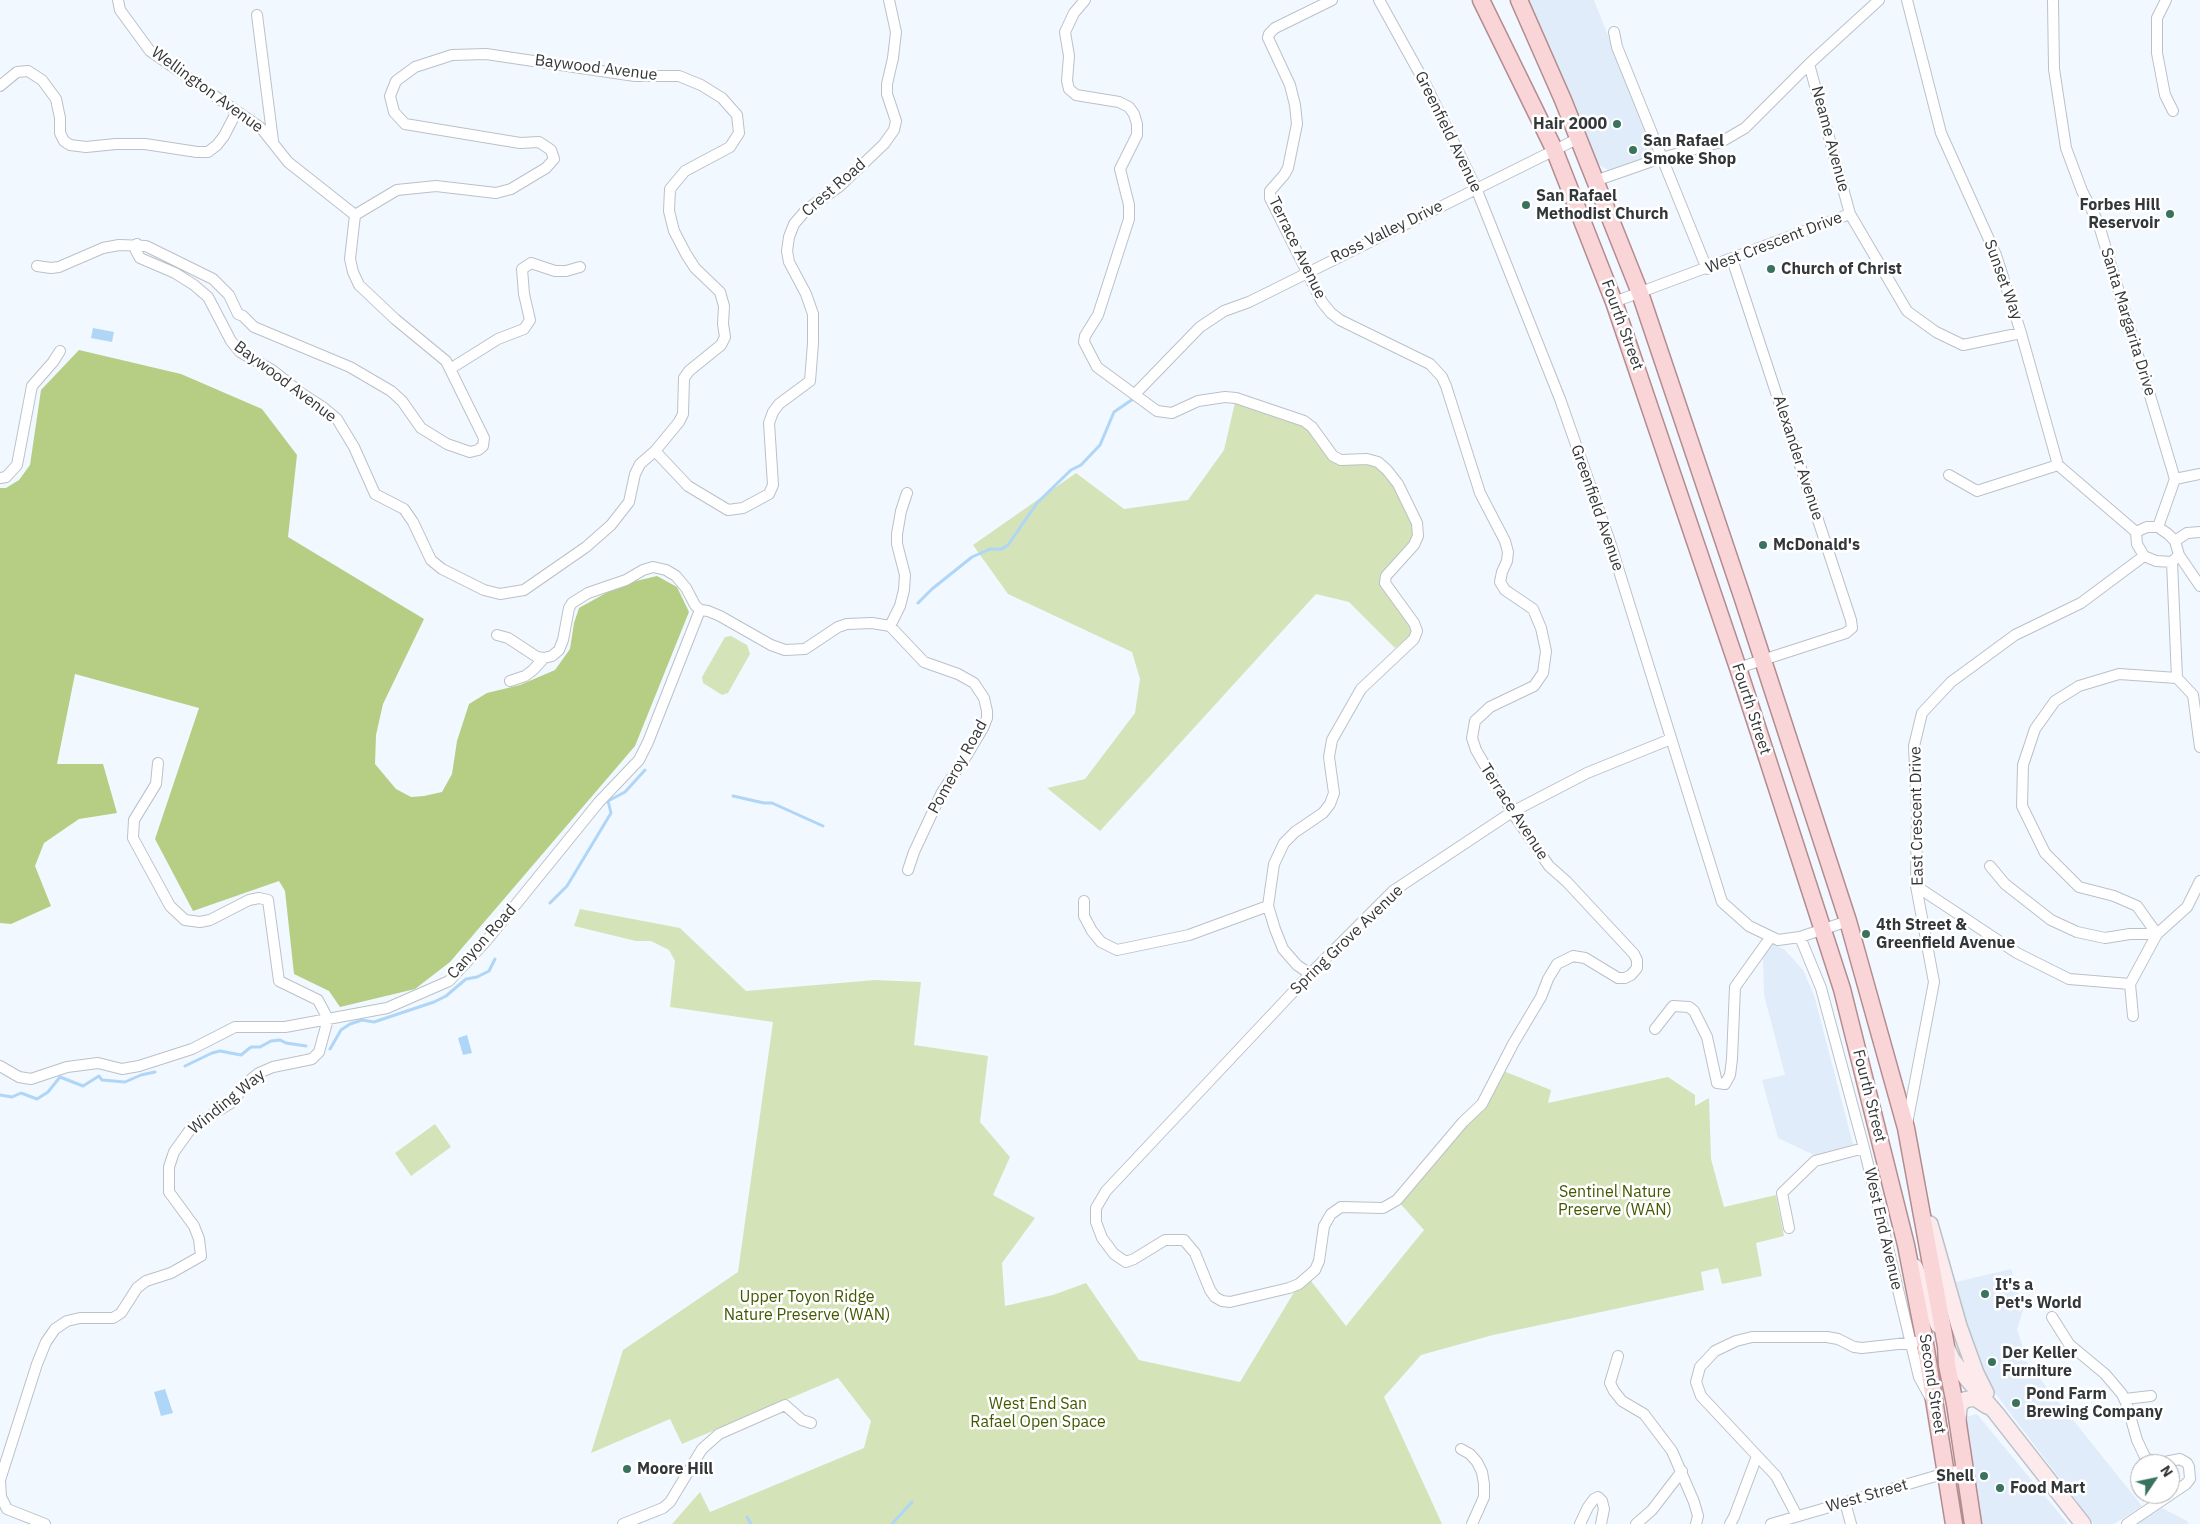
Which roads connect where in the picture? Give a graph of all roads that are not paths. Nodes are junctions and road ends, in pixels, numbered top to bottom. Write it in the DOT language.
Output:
graph roads {
  1 [pos="118,0"];
  2 [pos="890,0"];
  3 [pos="1086,0"];
  4 [pos="1332,0"];
  5 [pos="1380,0"];
  6 [pos="1481,0"];
  7 [pos="1519,0"];
  8 [pos="1880,0"];
  9 [pos="1907,0"];
  10 [pos="2053,0"];
  11 [pos="2166,0"];
  12 [pos="257,15"];
  13 [pos="1614,32"];
  14 [pos="1810,64"];
  15 [pos="0,86"];
  16 [pos="237,111"];
  17 [pos="2173,112"];
  18 [pos="1579,138"];
  19 [pos="273,142"];
  20 [pos="1554,149"];
  21 [pos="1661,158"];
  22 [pos="1595,181"];
  23 [pos="1476,188"];
  24 [pos="1850,214"];
  25 [pos="355,215"];
  26 [pos="137,244"];
  27 [pos="1732,259"];
  28 [pos="36,266"];
  29 [pos="580,267"];
  30 [pos="1707,269"];
  31 [pos="1307,272"];
  32 [pos="1640,293"];
  33 [pos="1614,302"];
  34 [pos="2022,333"];
  35 [pos="60,351"];
  36 [pos="450,369"];
  37 [pos="1135,394"];
  38 [pos="655,451"];
  39 [pos="2058,465"];
  40 [pos="2200,474"];
  41 [pos="1949,475"];
  42 [pos="0,478"];
  43 [pos="2175,479"];
  44 [pos="908,493"];
  45 [pos="2158,527"];
  46 [pos="2136,532"];
  47 [pos="2200,532"];
  48 [pos="2175,541"];
  49 [pos="2144,556"];
  50 [pos="2175,558"];
  51 [pos="2200,586"];
  52 [pos="700,610"];
  53 [pos="890,626"];
  54 [pos="497,635"];
  55 [pos="544,658"];
  56 [pos="1763,661"];
  57 [pos="1738,668"];
  58 [pos="2177,678"];
  59 [pos="510,681"];
  60 [pos="1671,739"];
  61 [pos="2200,747"];
  62 [pos="158,763"];
  63 [pos="1512,812"];
  64 [pos="1990,866"];
  65 [pos="908,870"];
  66 [pos="2200,881"];
  67 [pos="1916,886"];
  68 [pos="1084,901"];
  69 [pos="1268,906"];
  70 [pos="1848,921"];
  71 [pos="1822,930"];
  72 [pos="2157,934"];
  73 [pos="1800,937"];
  74 [pos="1770,938"];
  75 [pos="1310,974"];
  76 [pos="2130,984"];
  77 [pos="2133,1016"];
  78 [pos="328,1019"];
  79 [pos="1655,1029"];
  80 [pos="0,1066"];
  81 [pos="1906,1128"];
  82 [pos="1864,1148"];
  83 [pos="1122,1174"];
  84 [pos="1920,1193"];
  85 [pos="1789,1228"];
  86 [pos="1906,1245"];
  87 [pos="2052,1317"];
  88 [pos="1918,1344"];
  89 [pos="1946,1346"];
  90 [pos="1618,1356"];
  91 [pos="2151,1396"];
  92 [pos="2125,1399"];
  93 [pos="1956,1404"];
  94 [pos="1996,1413"];
  95 [pos="811,1423"];
  96 [pos="1958,1425"];
  97 [pos="1461,1449"];
  98 [pos="1757,1456"];
  99 [pos="1964,1470"];
  100 [pos="1682,1471"];
  101 [pos="1946,1472"];
  102 [pos="1845,1502"];
  103 [pos="1798,1516"];
  104 [pos="45,1524"];
  105 [pos="623,1524"];
  106 [pos="1472,1524"];
  107 [pos="1580,1524"];
  108 [pos="1601,1524"];
  109 [pos="1636,1524"];
  110 [pos="1696,1524"];
  111 [pos="1730,1524"];
  112 [pos="1771,1524"];
  113 [pos="1851,1524"];
  114 [pos="1954,1524"];
  115 [pos="1973,1524"];
  116 [pos="2083,1524"];
  117 [pos="2127,1524"];
  1 -- 16 [label="street, Wellington Avenue"];
  2 -- 38 [label="street, Crest Road"];
  3 -- 37 [label="street"];
  4 -- 31 [label="street, Terrace Avenue"];
  5 -- 23 [label="street, Greenfield Avenue"];
  6 -- 20 [label="main road, Fourth Street"];
  7 -- 18 [label="main road, Fourth Street"];
  8 -- 14 [label="street"];
  9 -- 34 [label="street, Sunset Way"];
  10 -- 43 [label="street, Santa Margarita Drive"];
  11 -- 17 [label="street"];
  12 -- 19 [label="street"];
  13 -- 21 [label="street"];
  14 -- 21 [label="street"];
  14 -- 24 [label="street, Neame Avenue"];
  15 -- 16 [label="street"];
  16 -- 19 [label="street, Wellington Avenue"];
  18 -- 20 [label="street, Ross Valley Drive"];
  18 -- 22 [label="main road, Fourth Street"];
  19 -- 25 [label="street, Wellington Avenue"];
  20 -- 23 [label="street, Ross Valley Drive"];
  20 -- 33 [label="main road, Fourth Street"];
  21 -- 22 [label="street"];
  21 -- 30 [label="street"];
  22 -- 32 [label="main road, Fourth Street"];
  23 -- 31 [label="street, Ross Valley Drive"];
  23 -- 60 [label="street, Greenfield Avenue"];
  24 -- 27 [label="street, West Crescent Drive"];
  24 -- 34 [label="street, West Crescent Drive"];
  25 -- 36 [label="street"];
  25 -- 38 [label="street, Baywood Avenue"];
  26 -- 28 [label="street"];
  26 -- 36 [label="street"];
  26 -- 38 [label="street, Baywood Avenue"];
  27 -- 30 [label="street, West Crescent Drive"];
  27 -- 56 [label="street, Alexander Avenue"];
  29 -- 36 [label="street"];
  30 -- 32 [label="street, West Crescent Drive"];
  31 -- 37 [label="street, Ross Valley Drive"];
  31 -- 63 [label="street, Terrace Avenue"];
  32 -- 33 [label="street, West Crescent Drive"];
  32 -- 56 [label="main road, Fourth Street"];
  33 -- 57 [label="main road, Fourth Street"];
  34 -- 39 [label="street, Sunset Way"];
  35 -- 42 [label="street"];
  37 -- 69 [label="street"];
  39 -- 41 [label="street"];
  39 -- 46 [label="street"];
  40 -- 43 [label="street"];
  43 -- 45 [label="street"];
  44 -- 53 [label="street"];
  45 -- 46 [label="street"];
  45 -- 48 [label="street"];
  46 -- 49 [label="street"];
  47 -- 48 [label="street"];
  48 -- 50 [label="street"];
  49 -- 50 [label="street"];
  49 -- 67 [label="street, East Crescent Drive"];
  50 -- 51 [label="street"];
  50 -- 58 [label="street"];
  52 -- 53 [label="street"];
  52 -- 55 [label="street"];
  52 -- 78 [label="street, Canyon Road"];
  53 -- 65 [label="street, Pomeroy Road"];
  54 -- 55 [label="street"];
  55 -- 59 [label="street"];
  56 -- 57 [label="street, Alexander Avenue"];
  56 -- 70 [label="main road, Fourth Street"];
  57 -- 71 [label="main road, Fourth Street"];
  58 -- 61 [label="street"];
  58 -- 72 [label="street"];
  60 -- 63 [label="street, Spring Grove Avenue"];
  60 -- 74 [label="street, Greenfield Avenue"];
  62 -- 78 [label="street"];
  63 -- 75 [label="street, Spring Grove Avenue"];
  63 -- 83 [label="street, Terrace Avenue"];
  64 -- 72 [label="street"];
  66 -- 72 [label="street"];
  67 -- 76 [label="street"];
  67 -- 81 [label="street, East Crescent Drive"];
  68 -- 69 [label="street"];
  69 -- 75 [label="street"];
  70 -- 71 [label="street"];
  70 -- 81 [label="main road, Fourth Street"];
  71 -- 73 [label="street"];
  71 -- 86 [label="main road, Fourth Street"];
  72 -- 76 [label="street"];
  73 -- 74 [label="street"];
  73 -- 82 [label="street, West End Avenue"];
  74 -- 79 [label="street"];
  75 -- 83 [label="street, Spring Grove Avenue"];
  76 -- 77 [label="street"];
  78 -- 80 [label="street, Canyon Road"];
  78 -- 104 [label="street, Winding Way"];
  81 -- 84 [label="main road, Fourth Street"];
  82 -- 85 [label="street"];
  82 -- 88 [label="street, West End Avenue"];
  84 -- 89 [label="main road, Fourth Street"];
  84 -- 94 [label="main road, Fourth Street"];
  86 -- 88 [label="main road, Second Street"];
  86 -- 89 [label="main road, Fourth Street"];
  87 -- 92 [label="street"];
  88 -- 93 [label="main road"];
  88 -- 98 [label="street"];
  88 -- 101 [label="main road, Second Street"];
  89 -- 93 [label="main road, Second Street"];
  89 -- 94 [label="main road, Fourth Street"];
  90 -- 100 [label="street"];
  91 -- 92 [label="street"];
  92 -- 117 [label="street"];
  93 -- 96 [label="main road, Second Street"];
  94 -- 96 [label="main road"];
  94 -- 116 [label="main road, Fourth Street"];
  95 -- 105 [label="street"];
  96 -- 99 [label="main road, Second Street"];
  97 -- 106 [label="street"];
  98 -- 103 [label="street"];
  98 -- 111 [label="street"];
  99 -- 101 [label="street, West Street"];
  99 -- 115 [label="main road, Second Street"];
  100 -- 109 [label="street"];
  100 -- 110 [label="street"];
  101 -- 102 [label="street, West Street"];
  101 -- 114 [label="main road, Second Street"];
  102 -- 103 [label="street, West Street"];
  102 -- 113 [label="street"];
  103 -- 112 [label="street, West Street"];
  107 -- 108 [label="street"];
}
